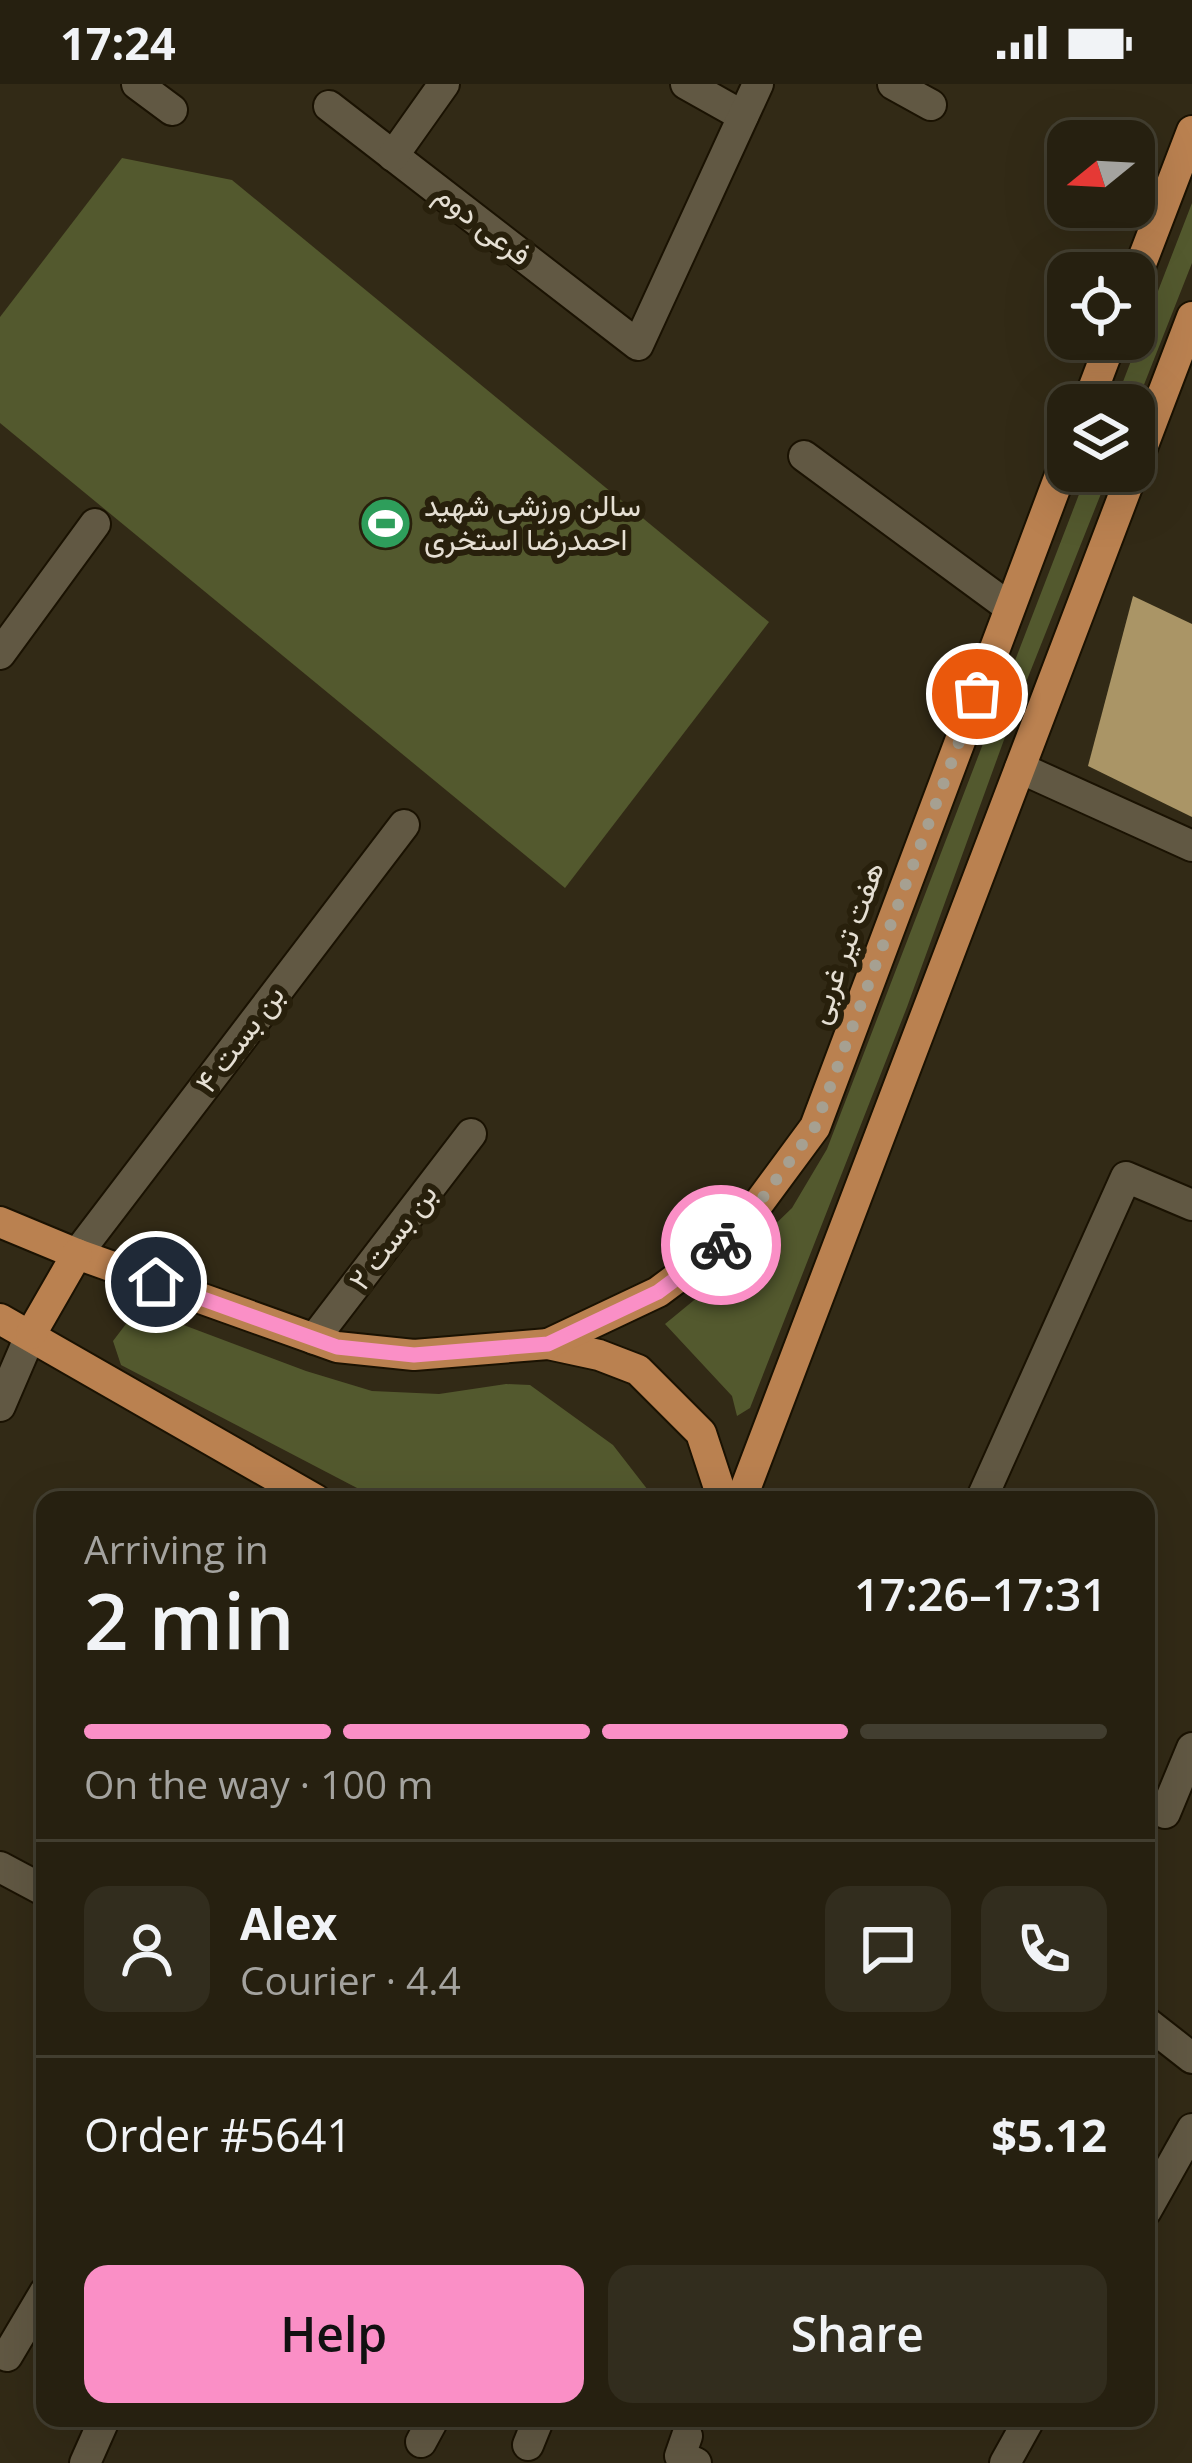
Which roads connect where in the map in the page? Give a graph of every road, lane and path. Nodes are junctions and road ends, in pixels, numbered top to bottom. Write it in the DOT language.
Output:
graph roads {
  1 [pos="137,84"];
  2 [pos="444,84"];
  3 [pos="686,84"];
  4 [pos="758,84"];
  5 [pos="893,84"];
  6 [pos="931,105"];
  7 [pos="328,106"];
  8 [pos="172,110"];
  9 [pos="743,116"];
  10 [pos="1192,131"];
  11 [pos="393,156"];
  12 [pos="1146,252"];
  13 [pos="1192,316"];
  14 [pos="1155,414"];
  15 [pos="804,456"];
  16 [pos="1054,492"];
  17 [pos="1126,492"];
  18 [pos="94,524"];
  19 [pos="1010,607"];
  20 [pos="0,654"];
  21 [pos="1020,768"];
  22 [pos="404,825"];
  23 [pos="1192,846"];
  24 [pos="472,1134"];
  25 [pos="1192,1205"];
  26 [pos="0,1222"];
  27 [pos="77,1254"];
  28 [pos="0,1319"];
  29 [pos="31,1334"];
  30 [pos="314,1339"];
  31 [pos="548,1344"];
  32 [pos="0,1406"];
  33 [pos="296,1491"];
  34 [pos="720,1491"];
  35 [pos="744,1491"];
  36 [pos="985,1491"];
  37 [pos="1192,1748"];
  38 [pos="1168,1815"];
  39 [pos="0,1868"];
  40 [pos="36,1886"];
  41 [pos="1155,2029"];
  42 [pos="1192,2058"];
  43 [pos="1192,2129"];
  44 [pos="1155,2195"];
  45 [pos="36,2308"];
  46 [pos="7,2356"];
  47 [pos="101,2427"];
  48 [pos="1025,2427"];
  49 [pos="85,2463"];
  50 [pos="1005,2463"];
  1 -- 8 [label="street"];
  2 -- 11 [label="street"];
  3 -- 9 [label="street"];
  4 -- 9 [label="street"];
  5 -- 6 [label="street"];
  7 -- 11 [label="street, فرعی دوم"];
  9 -- 11 [label="street, فرعی دوم"];
  10 -- 12 [label="main road"];
  13 -- 14 [label="main road"];
  15 -- 19 [label="street"];
  16 -- 19 [label="main road, هفت تیر غربی"];
  17 -- 21 [label="main road"];
  18 -- 20 [label="street"];
  19 -- 31 [label="main road, هفت تیر غربی"];
  21 -- 23 [label="street"];
  21 -- 35 [label="main road"];
  22 -- 27 [label="street, بن بست ۴"];
  24 -- 30 [label="street, بن بست ۲"];
  25 -- 36 [label="street"];
  26 -- 27 [label="main road"];
  27 -- 29 [label="main road"];
  27 -- 30 [label="main road"];
  28 -- 29 [label="main road"];
  29 -- 32 [label="street"];
  29 -- 33 [label="main road"];
  30 -- 31 [label="main road"];
  31 -- 34 [label="main road"];
  37 -- 38 [label="street"];
  39 -- 40 [label="street"];
  41 -- 42 [label="street"];
  43 -- 44 [label="street"];
  45 -- 46 [label="street"];
  47 -- 49 [label="street"];
  48 -- 50 [label="street"];
}
